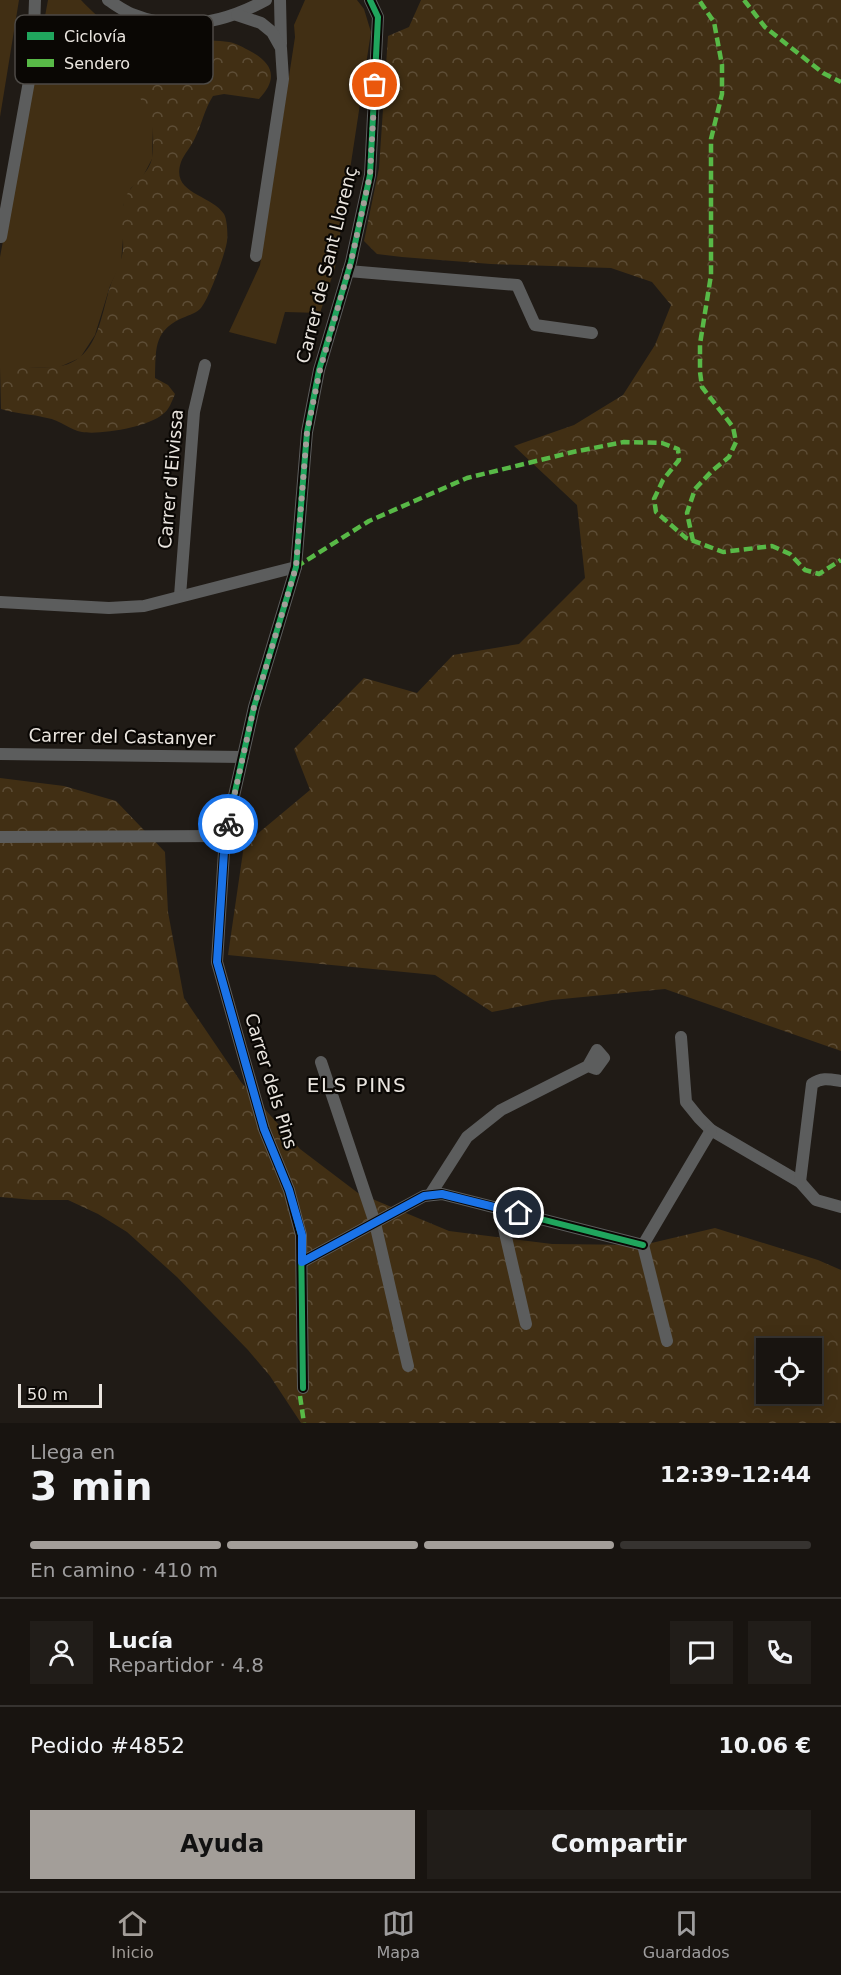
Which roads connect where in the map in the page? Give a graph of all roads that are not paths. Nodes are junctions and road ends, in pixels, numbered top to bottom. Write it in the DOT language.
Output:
graph roads {
  1 [pos="35,0"];
  2 [pos="108,0"];
  3 [pos="266,0"];
  4 [pos="280,0"];
  5 [pos="370,0"];
  6 [pos="34,15"];
  7 [pos="136,15"];
  8 [pos="237,15"];
  9 [pos="213,21"];
  10 [pos="281,48"];
  11 [pos="29,84"];
  12 [pos="1,237"];
  13 [pos="256,256"];
  14 [pos="348,271"];
  15 [pos="592,333"];
  16 [pos="204,365"];
  17 [pos="296,567"];
  18 [pos="180,597"];
  19 [pos="0,602"];
  20 [pos="0,754"];
  21 [pos="243,757"];
  22 [pos="225,836"];
  23 [pos="0,837"];
  24 [pos="217,962"];
  25 [pos="681,1037"];
  26 [pos="321,1062"];
  27 [pos="588,1066"];
  28 [pos="841,1081"];
  29 [pos="711,1130"];
  30 [pos="800,1182"];
  31 [pos="430,1195"];
  32 [pos="499,1207"];
  33 [pos="841,1207"];
  34 [pos="375,1223"];
  35 [pos="643,1245"];
  36 [pos="302,1262"];
  37 [pos="526,1323"];
  38 [pos="667,1341"];
  39 [pos="408,1366"];
  40 [pos="303,1388"];
  1 -- 6 [label="street"];
  2 -- 7 [label="street"];
  3 -- 8 [label="street"];
  4 -- 10 [label="street"];
  5 -- 14 [label="street, Carrer de Sant Llorenç"];
  8 -- 9 [label="street"];
  8 -- 10 [label="street"];
  10 -- 13 [label="street"];
  11 -- 12 [label="street"];
  14 -- 15 [label="street"];
  14 -- 17 [label="street, Carrer de Sant Llorenç"];
  16 -- 18 [label="street, Carrer d'Eivissa"];
  17 -- 18 [label="street"];
  17 -- 21 [label="street, Carrer de Sant Llorenç"];
  18 -- 19 [label="street"];
  20 -- 21 [label="street, Carrer del Castanyer"];
  21 -- 22 [label="street, Carrer de Sant Llorenç"];
  22 -- 23 [label="street"];
  22 -- 24 [label="street, Carrer de Sant Llorenç"];
  24 -- 36 [label="street, Carrer dels Pins"];
  25 -- 29 [label="street"];
  26 -- 34 [label="street"];
  27 -- 31 [label="street"];
  28 -- 30 [label="street"];
  29 -- 30 [label="street"];
  29 -- 35 [label="street"];
  30 -- 33 [label="street"];
  31 -- 32 [label="street"];
  31 -- 34 [label="street"];
  32 -- 35 [label="street"];
  32 -- 37 [label="street"];
  34 -- 36 [label="street"];
  34 -- 39 [label="street"];
  35 -- 38 [label="street"];
  36 -- 40 [label="street, Carrer dels Pins"];
}
